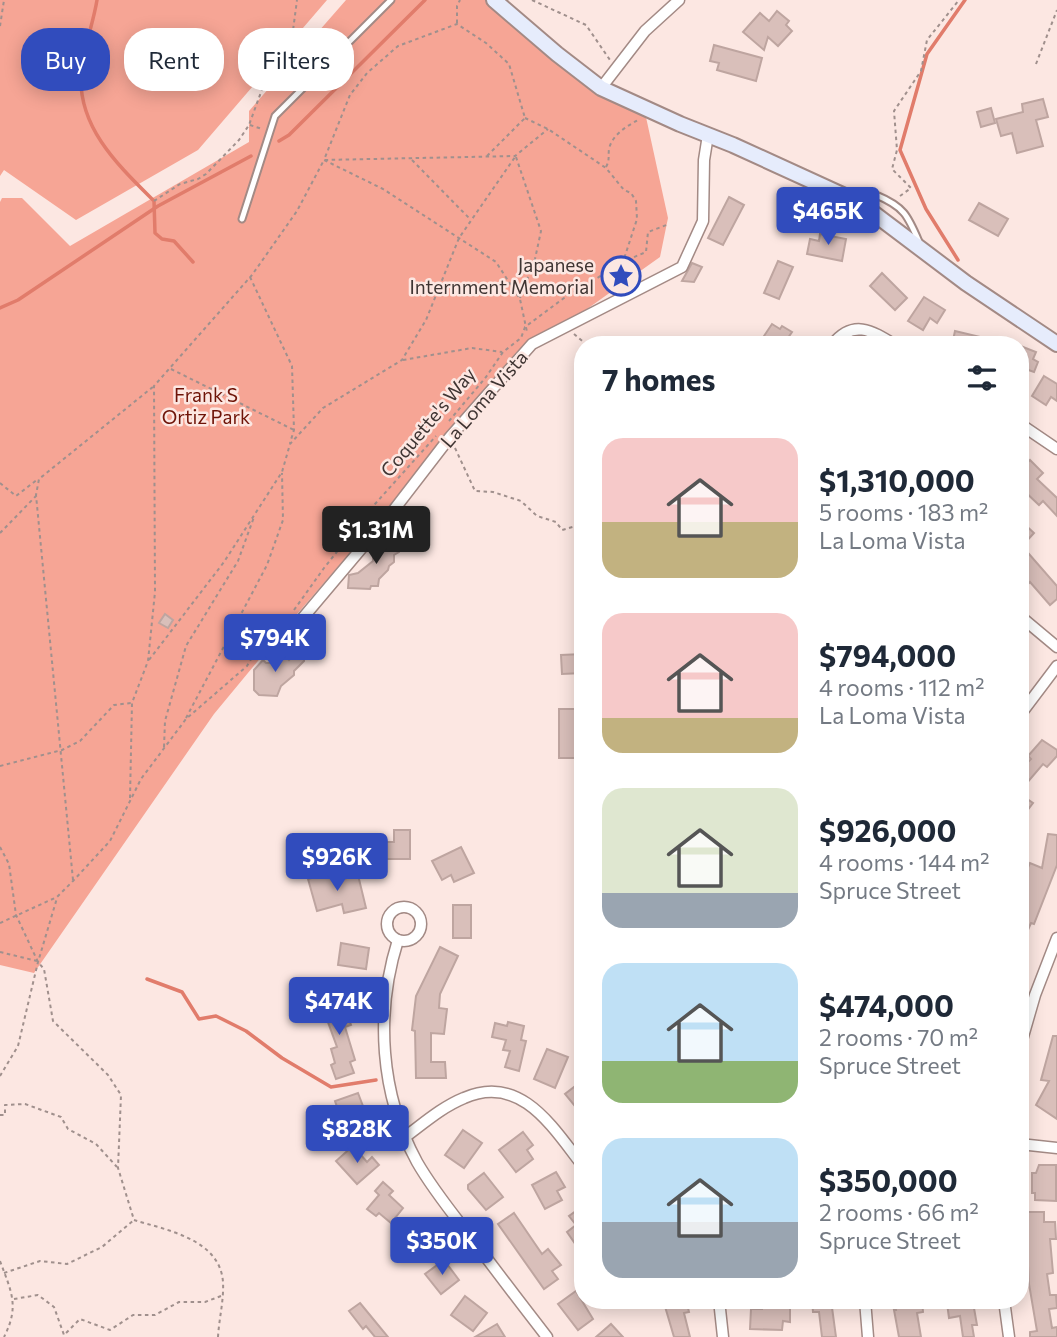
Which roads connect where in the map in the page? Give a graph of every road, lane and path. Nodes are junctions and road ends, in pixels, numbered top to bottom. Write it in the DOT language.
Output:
graph roads {
  1 [pos="4,0"];
  2 [pos="297,0"];
  3 [pos="391,0"];
  4 [pos="460,0"];
  5 [pos="494,0"];
  6 [pos="532,0"];
  7 [pos="679,0"];
  8 [pos="959,0"];
  9 [pos="1057,10"];
  10 [pos="457,24"];
  11 [pos="0,26"];
  12 [pos="1036,64"];
  13 [pos="614,71"];
  14 [pos="601,88"];
  15 [pos="525,118"];
  16 [pos="639,119"];
  17 [pos="249,125"];
  18 [pos="548,129"];
  19 [pos="270,131"];
  20 [pos="708,135"];
  21 [pos="515,156"];
  22 [pos="486,157"];
  23 [pos="410,158"];
  24 [pos="324,160"];
  25 [pos="606,168"];
  26 [pos="154,201"];
  27 [pos="860,203"];
  28 [pos="896,203"];
  29 [pos="242,219"];
  30 [pos="470,219"];
  31 [pos="669,224"];
  32 [pos="459,238"];
  33 [pos="924,251"];
  34 [pos="622,263"];
  35 [pos="250,277"];
  36 [pos="520,299"];
  37 [pos="525,327"];
  38 [pos="565,327"];
  39 [pos="576,336"];
  40 [pos="842,336"];
  41 [pos="882,336"];
  42 [pos="1057,344"];
  43 [pos="503,352"];
  44 [pos="401,360"];
  45 [pos="170,368"];
  46 [pos="154,386"];
  47 [pos="448,422"];
  48 [pos="294,430"];
  49 [pos="1029,430"];
  50 [pos="440,432"];
  51 [pos="450,437"];
  52 [pos="290,444"];
  53 [pos="1057,449"];
  54 [pos="282,472"];
  55 [pos="38,479"];
  56 [pos="0,483"];
  57 [pos="36,495"];
  58 [pos="256,513"];
  59 [pos="574,527"];
  60 [pos="0,533"];
  61 [pos="1029,624"];
  62 [pos="296,626"];
  63 [pos="1057,648"];
  64 [pos="148,661"];
  65 [pos="1057,666"];
  66 [pos="132,703"];
  67 [pos="1029,703"];
  68 [pos="186,719"];
  69 [pos="164,748"];
  70 [pos="62,750"];
  71 [pos="0,766"];
  72 [pos="130,800"];
  73 [pos="0,847"];
  74 [pos="74,881"];
  75 [pos="57,897"];
  76 [pos="16,915"];
  77 [pos="0,923"];
  78 [pos="1057,938"];
  79 [pos="398,940"];
  80 [pos="0,952"];
  81 [pos="38,961"];
  82 [pos="1029,1016"];
  83 [pos="0,1076"];
  84 [pos="0,1115"];
  85 [pos="405,1137"];
  86 [pos="1029,1145"];
  87 [pos="1057,1148"];
  88 [pos="574,1155"];
  89 [pos="118,1168"];
  90 [pos="134,1220"];
  91 [pos="0,1261"];
  92 [pos="4,1273"];
  93 [pos="221,1296"];
  94 [pos="13,1299"];
  95 [pos="720,1309"];
  96 [pos="866,1309"];
  97 [pos="1005,1309"];
  98 [pos="5,1337"];
  99 [pos="218,1337"];
  100 [pos="547,1337"];
  101 [pos="723,1337"];
  102 [pos="868,1337"];
  103 [pos="1009,1337"];
  1 -- 11 [label="path"];
  2 -- 17 [label="path"];
  3 -- 19 [label="lane"];
  4 -- 10 [label="path"];
  5 -- 14 [label="street"];
  6 -- 13 [label="path"];
  7 -- 13 [label="street"];
  8 -- 28 [label="path"];
  9 -- 12 [label="path"];
  10 -- 15 [label="path"];
  10 -- 24 [label="path"];
  13 -- 14 [label="street"];
  14 -- 20 [label="street"];
  15 -- 18 [label="path"];
  15 -- 22 [label="path"];
  16 -- 25 [label="path"];
  17 -- 19 [label="path"];
  17 -- 26 [label="path"];
  18 -- 21 [label="path"];
  18 -- 25 [label="path"];
  19 -- 29 [label="lane"];
  20 -- 27 [label="street"];
  20 -- 38 [label="street, La Loma Vista"];
  21 -- 22 [label="path"];
  21 -- 30 [label="path"];
  21 -- 36 [label="path"];
  22 -- 23 [label="path"];
  23 -- 24 [label="path"];
  23 -- 30 [label="path"];
  24 -- 32 [label="path"];
  24 -- 35 [label="path"];
  25 -- 34 [label="path"];
  27 -- 28 [label="lane"];
  27 -- 33 [label="street"];
  28 -- 33 [label="lane"];
  30 -- 32 [label="path"];
  31 -- 34 [label="path, Coquette's Way"];
  32 -- 36 [label="path"];
  32 -- 44 [label="path"];
  33 -- 42 [label="street"];
  34 -- 37 [label="path, Coquette's Way"];
  35 -- 45 [label="path"];
  35 -- 48 [label="path"];
  36 -- 37 [label="path"];
  37 -- 43 [label="path, Coquette's Way"];
  38 -- 39 [label="path"];
  38 -- 51 [label="street, La Loma Vista"];
  40 -- 41 [label="street"];
  43 -- 44 [label="path"];
  43 -- 47 [label="path, Coquette's Way"];
  44 -- 52 [label="path"];
  45 -- 46 [label="path"];
  45 -- 48 [label="path"];
  46 -- 55 [label="path"];
  46 -- 64 [label="path"];
  48 -- 52 [label="path"];
  49 -- 53 [label="street"];
  50 -- 68 [label="path, Coquette's Way"];
  51 -- 59 [label="path"];
  51 -- 62 [label="street, La Loma Vista"];
  52 -- 54 [label="path"];
  54 -- 58 [label="path"];
  54 -- 68 [label="path"];
  55 -- 56 [label="path"];
  55 -- 57 [label="path"];
  57 -- 60 [label="path"];
  57 -- 70 [label="path"];
  58 -- 64 [label="path"];
  58 -- 69 [label="path"];
  61 -- 63 [label="street"];
  64 -- 66 [label="path"];
  65 -- 67 [label="street"];
  66 -- 70 [label="path"];
  66 -- 72 [label="path"];
  68 -- 69 [label="path, Coquette's Way"];
  69 -- 72 [label="path, Coquette's Way"];
  70 -- 71 [label="path"];
  70 -- 74 [label="path"];
  72 -- 74 [label="path, Coquette's Way"];
  73 -- 76 [label="path"];
  74 -- 75 [label="path, Coquette's Way"];
  75 -- 76 [label="path"];
  75 -- 81 [label="path"];
  76 -- 77 [label="path"];
  76 -- 81 [label="path"];
  78 -- 82 [label="street"];
  79 -- 85 [label="street"];
  80 -- 81 [label="path"];
  81 -- 83 [label="path"];
  81 -- 89 [label="path"];
  84 -- 89 [label="path"];
  85 -- 88 [label="street"];
  85 -- 100 [label="street"];
  86 -- 87 [label="street"];
  89 -- 90 [label="path"];
  90 -- 92 [label="path"];
  90 -- 93 [label="path"];
  91 -- 92 [label="path"];
  92 -- 94 [label="path"];
  93 -- 94 [label="path"];
  93 -- 99 [label="path"];
  94 -- 98 [label="path"];
  95 -- 101 [label="street"];
  96 -- 102 [label="street"];
  97 -- 103 [label="street"];
}
